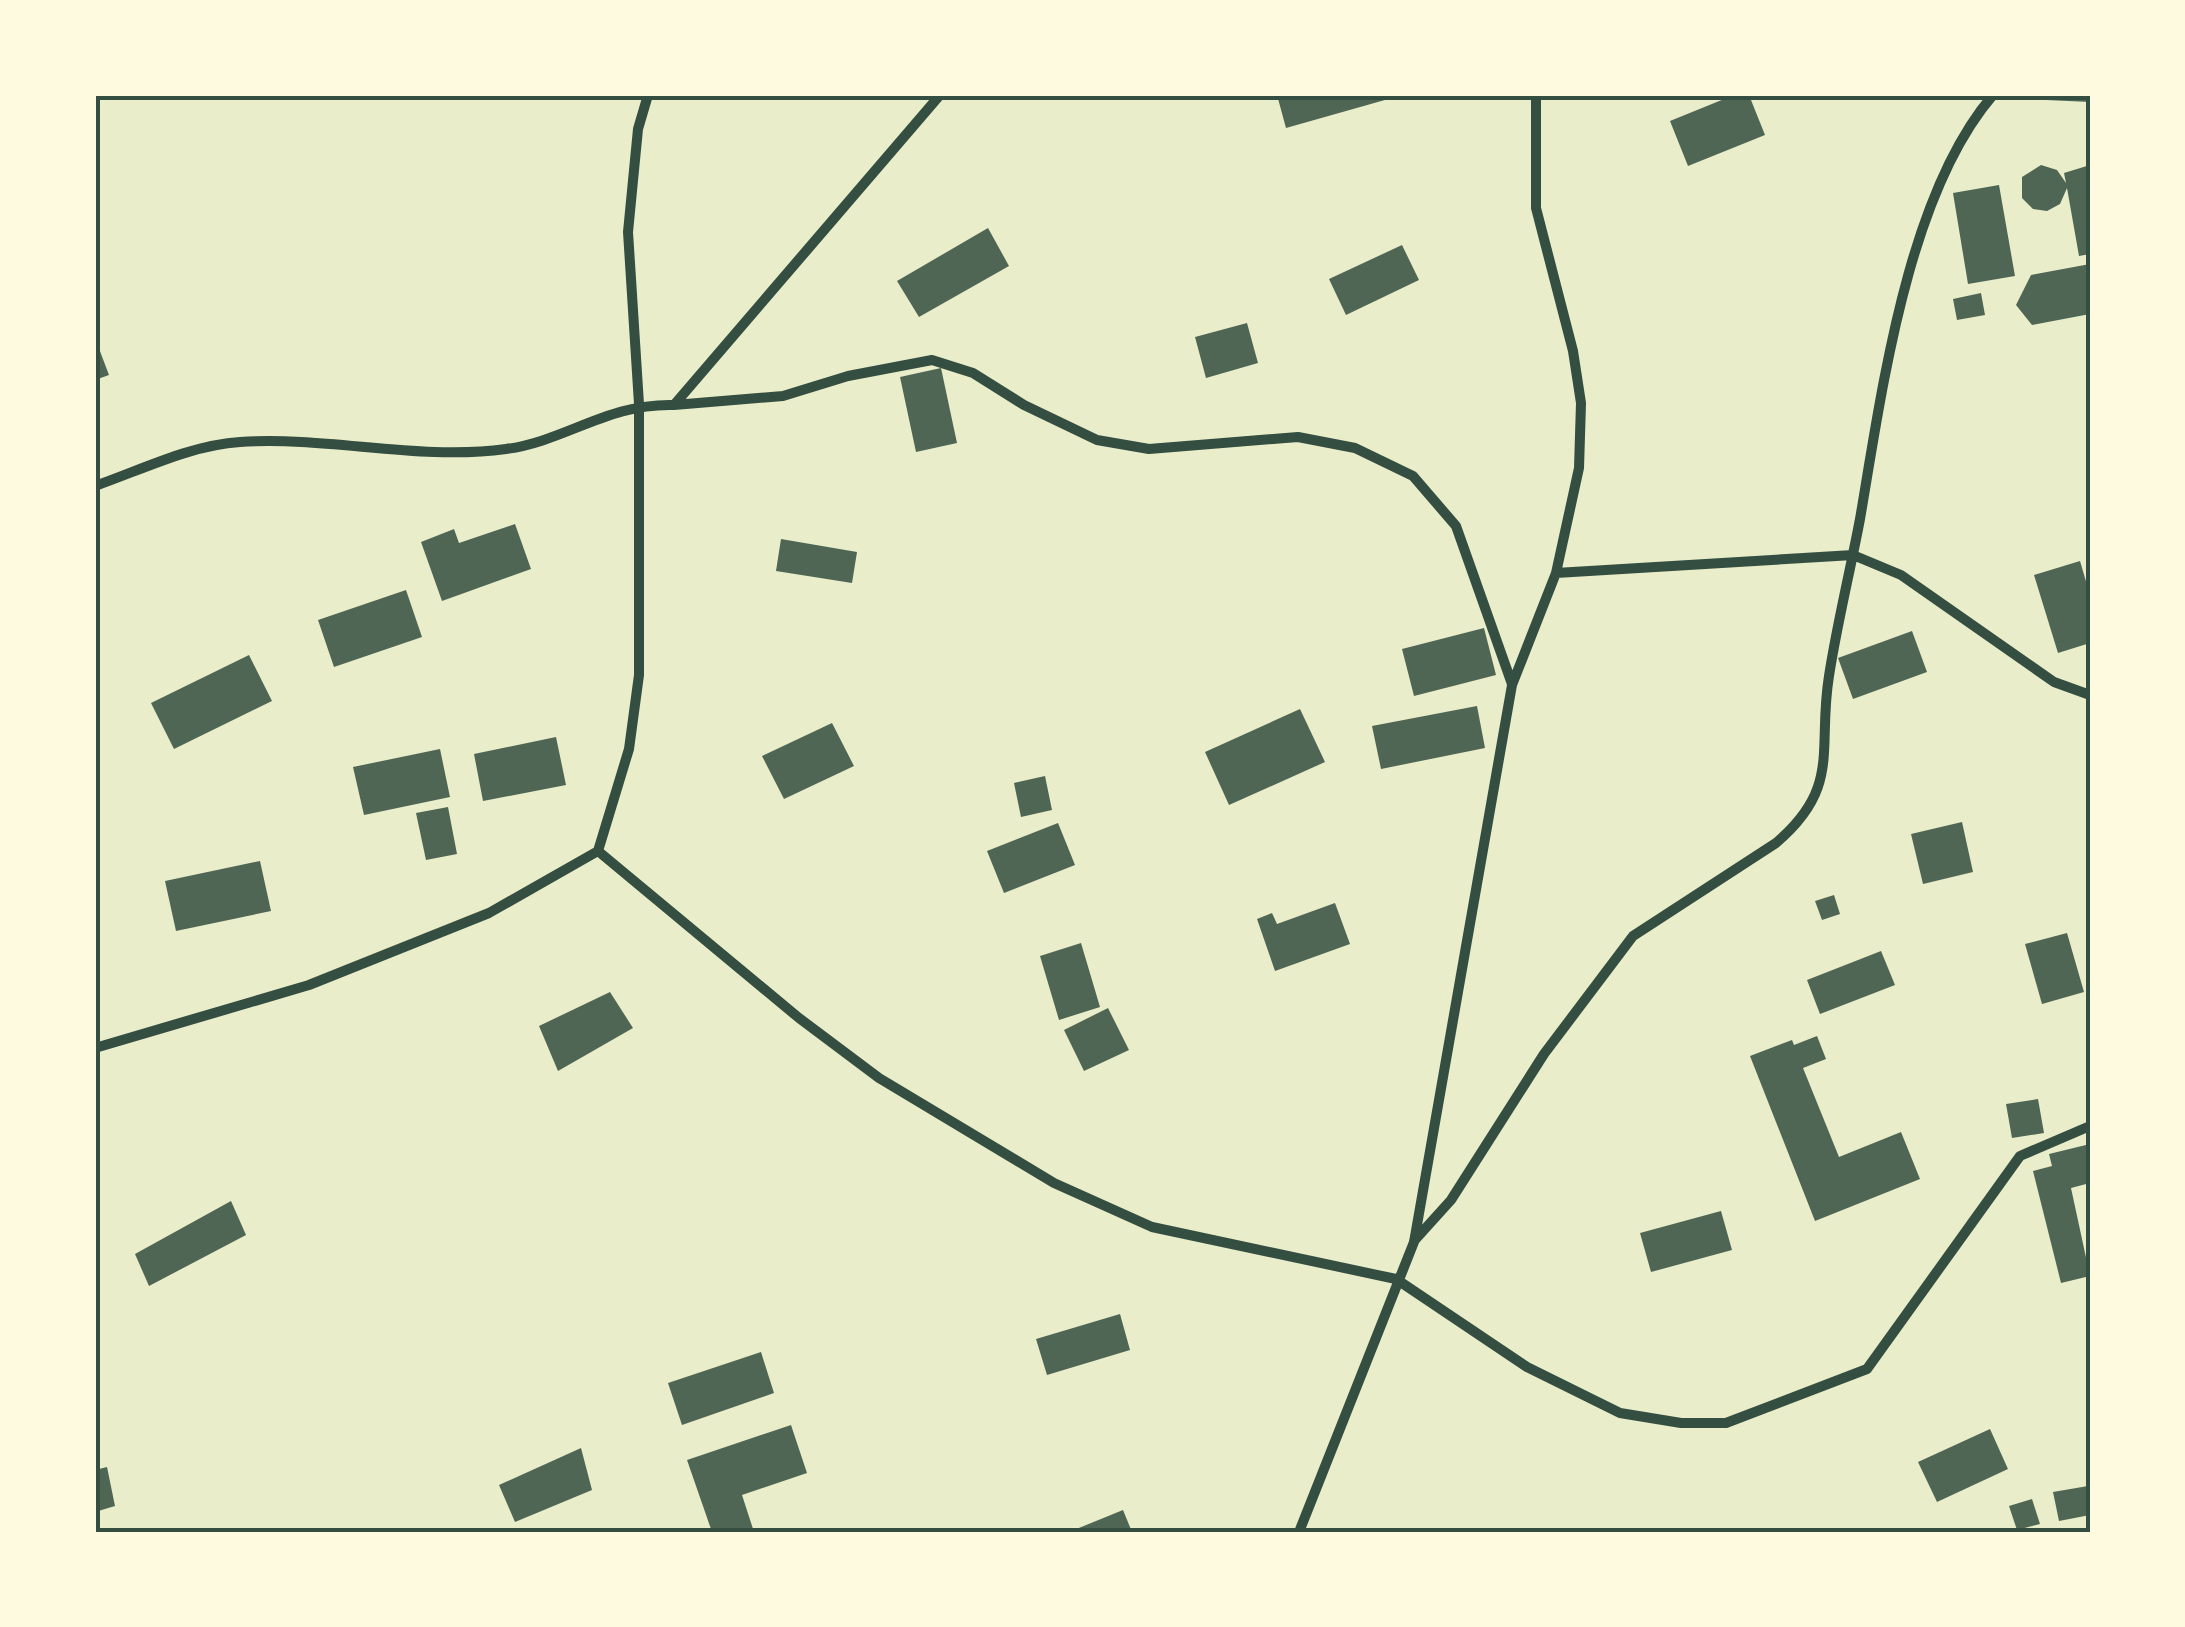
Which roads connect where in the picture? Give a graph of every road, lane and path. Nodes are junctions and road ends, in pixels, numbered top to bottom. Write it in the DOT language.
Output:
graph roads {
  1 [pos="648,95"];
  2 [pos="940,95"];
  3 [pos="1536,95"];
  4 [pos="1993,95"];
  5 [pos="639,404"];
  6 [pos="674,406"];
  7 [pos="95,486"];
  8 [pos="1853,555"];
  9 [pos="1556,572"];
  10 [pos="1512,685"];
  11 [pos="2090,695"];
  12 [pos="598,850"];
  13 [pos="95,1048"];
  14 [pos="2090,1126"];
  15 [pos="1414,1242"];
  16 [pos="1396,1279"];
  17 [pos="1299,1532"];
  1 -- 5 [label="street"];
  2 -- 6 [label="street"];
  3 -- 9 [label="street"];
  4 -- 8 [label="street"];
  5 -- 6 [label="street"];
  5 -- 7 [label="street"];
  5 -- 12 [label="street"];
  6 -- 10 [label="street"];
  8 -- 9 [label="street"];
  8 -- 11 [label="street"];
  8 -- 15 [label="street"];
  9 -- 10 [label="street"];
  10 -- 15 [label="street"];
  12 -- 13 [label="street"];
  12 -- 16 [label="street"];
  14 -- 16 [label="street"];
  15 -- 16 [label="street"];
  16 -- 17 [label="street"];
}
